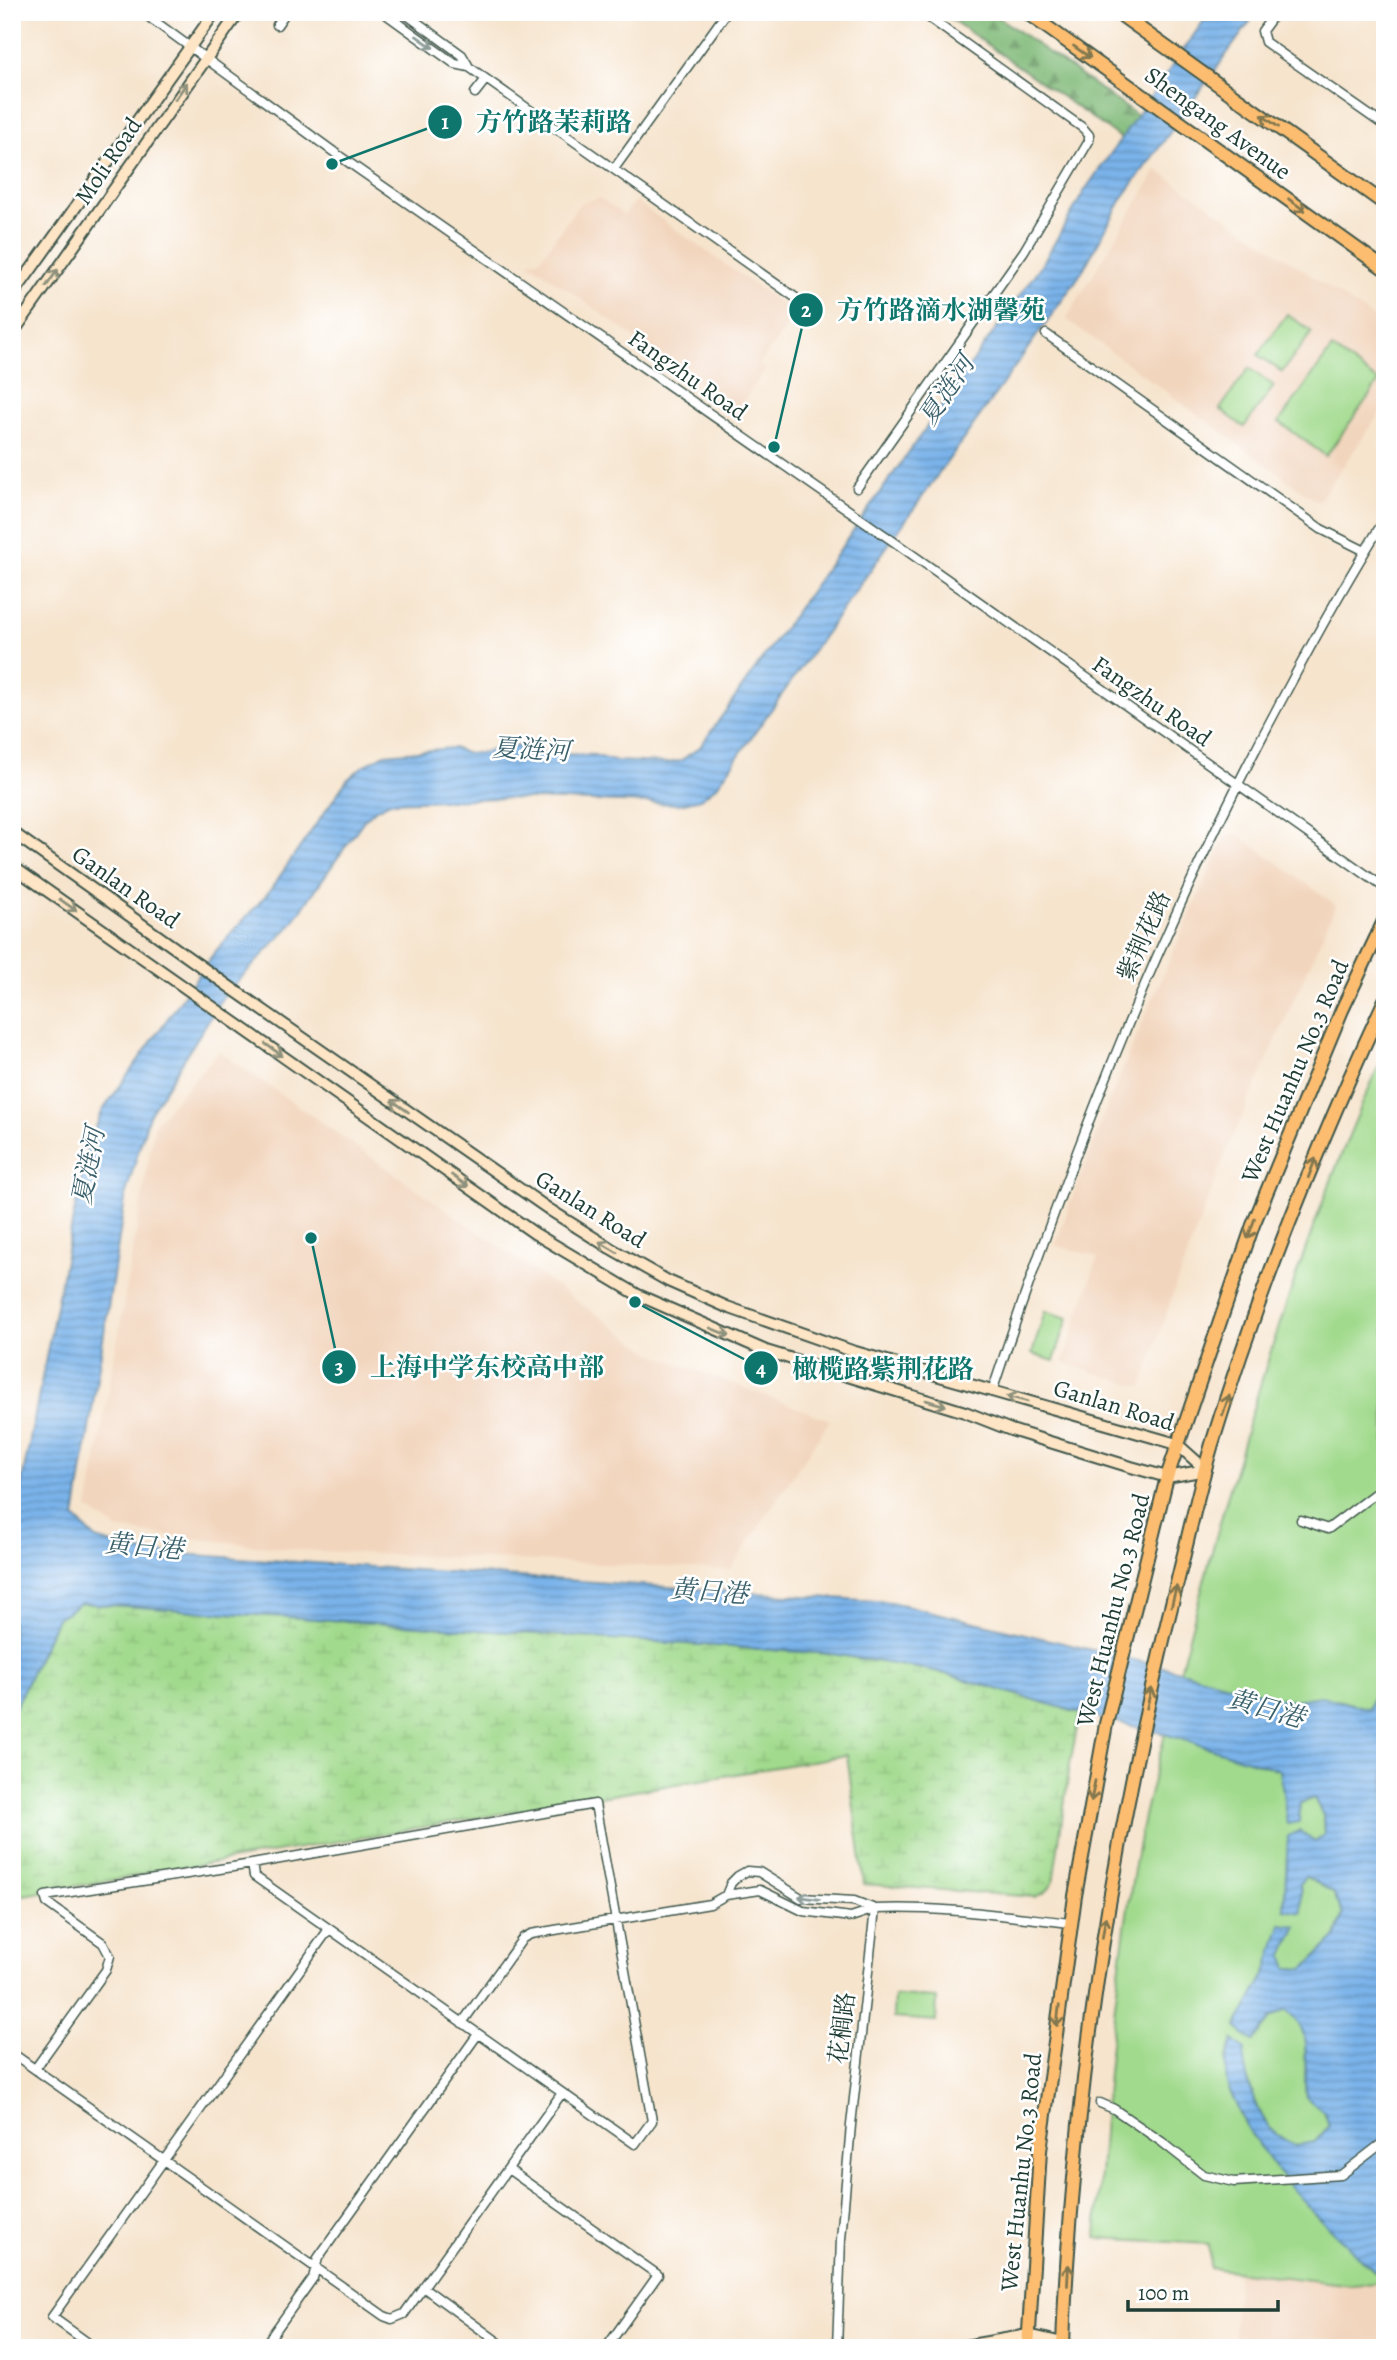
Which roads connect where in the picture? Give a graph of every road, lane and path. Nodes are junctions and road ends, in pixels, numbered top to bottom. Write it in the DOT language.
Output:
graph roads {
  1 [pos="142,12"];
  2 [pos="215,12"];
  3 [pos="239,12"];
  4 [pos="286,12"];
  5 [pos="383,12"];
  6 [pos="402,12"];
  7 [pos="727,12"];
  8 [pos="921,12"];
  9 [pos="1026,12"];
  10 [pos="1117,12"];
  11 [pos="1276,12"];
  12 [pos="277,25"];
  13 [pos="190,47"];
  14 [pos="205,58"];
  15 [pos="469,67"];
  16 [pos="486,79"];
  17 [pos="475,93"];
  18 [pos="1385,126"];
  19 [pos="614,169"];
  20 [pos="1385,204"];
  21 [pos="1385,269"];
  22 [pos="12,296"];
  23 [pos="806,305"];
  24 [pos="12,334"];
  25 [pos="1046,334"];
  26 [pos="857,488"];
  27 [pos="1385,519"];
  28 [pos="1365,551"];
  29 [pos="1236,785"];
  30 [pos="12,832"];
  31 [pos="12,866"];
  32 [pos="1385,888"];
  33 [pos="1385,919"];
  34 [pos="1385,1000"];
  35 [pos="992,1392"];
  36 [pos="1177,1444"];
  37 [pos="1206,1470"];
  38 [pos="1167,1477"];
  39 [pos="1385,1486"];
  40 [pos="1301,1520"];
  41 [pos="252,1864"];
  42 [pos="726,1895"];
  43 [pos="876,1909"];
  44 [pos="616,1918"];
  45 [pos="1070,1923"];
  46 [pos="329,1929"];
  47 [pos="461,2023"];
  48 [pos="478,2034"];
  49 [pos="12,2053"];
  50 [pos="35,2069"];
  51 [pos="562,2093"];
  52 [pos="1100,2103"];
  53 [pos="1385,2141"];
  54 [pos="164,2160"];
  55 [pos="508,2169"];
  56 [pos="316,2267"];
  57 [pos="423,2287"];
  58 [pos="1028,2341"];
  59 [pos="1059,2346"];
  60 [pos="95,2348"];
  61 [pos="263,2348"];
  62 [pos="506,2348"];
  63 [pos="606,2348"];
  64 [pos="837,2348"];
  65 [pos="953,2348"];
  1 -- 13 [label="street, Fangzhu Road"];
  2 -- 13 [label="main road, Moli Road"];
  3 -- 14 [label="main road, Moli Road"];
  4 -- 12 [label="street"];
  5 -- 15 [label="street, one-way"];
  6 -- 15 [label="street"];
  7 -- 19 [label="street"];
  8 -- 26 [label="street"];
  9 -- 21 [label="main road, Shengang Avenue, one-way"];
  20 -- 10 [label="main road, Shengang Avenue, one-way"];
  11 -- 18 [label="street"];
  13 -- 14 [label="street, Fangzhu Road"];
  13 -- 22 [label="main road, Moli Road"];
  24 -- 14 [label="main road, Moli Road, one-way"];
  14 -- 29 [label="street, Fangzhu Road"];
  15 -- 16 [label="street"];
  16 -- 17 [label="street"];
  16 -- 19 [label="street"];
  19 -- 23 [label="street"];
  25 -- 28 [label="street"];
  27 -- 28 [label="street, 紫荆花路"];
  28 -- 29 [label="street, 紫荆花路"];
  29 -- 32 [label="street, Fangzhu Road"];
  29 -- 35 [label="street, 紫荆花路"];
  35 -- 30 [label="main road, Ganlan Road, one-way"];
  31 -- 38 [label="main road, Ganlan Road, one-way"];
  33 -- 36 [label="main road, West Huanhu No.3 Road, one-way"];
  37 -- 34 [label="main road, one-way"];
  36 -- 35 [label="main road, Ganlan Road, one-way"];
  36 -- 37 [label="main road, Ganlan Road"];
  36 -- 38 [label="main road, West Huanhu No.3 Road"];
  37 -- 38 [label="main road, Ganlan Road"];
  59 -- 37 [label="main road, one-way"];
  38 -- 45 [label="main road, West Huanhu No.3 Road, one-way"];
  39 -- 40 [label="street"];
  41 -- 44 [label="street"];
  41 -- 46 [label="street"];
  41 -- 50 [label="street"];
  42 -- 43 [label="street"];
  43 -- 42 [label="street, one-way"];
  42 -- 44 [label="street"];
  43 -- 45 [label="street"];
  43 -- 64 [label="street, 花榈路"];
  44 -- 47 [label="street"];
  44 -- 51 [label="street"];
  45 -- 58 [label="main road, West Huanhu No.3 Road, one-way"];
  46 -- 47 [label="street"];
  46 -- 54 [label="street"];
  47 -- 48 [label="street"];
  48 -- 51 [label="street"];
  48 -- 56 [label="street"];
  49 -- 50 [label="street"];
  50 -- 54 [label="street"];
  51 -- 55 [label="street"];
  52 -- 53 [label="street"];
  54 -- 56 [label="street"];
  54 -- 60 [label="street"];
  55 -- 57 [label="street"];
  55 -- 63 [label="street"];
  56 -- 57 [label="street"];
  56 -- 61 [label="street"];
  57 -- 62 [label="street"];
  58 -- 59 [label="main road"];
  58 -- 65 [label="main road"];
}
